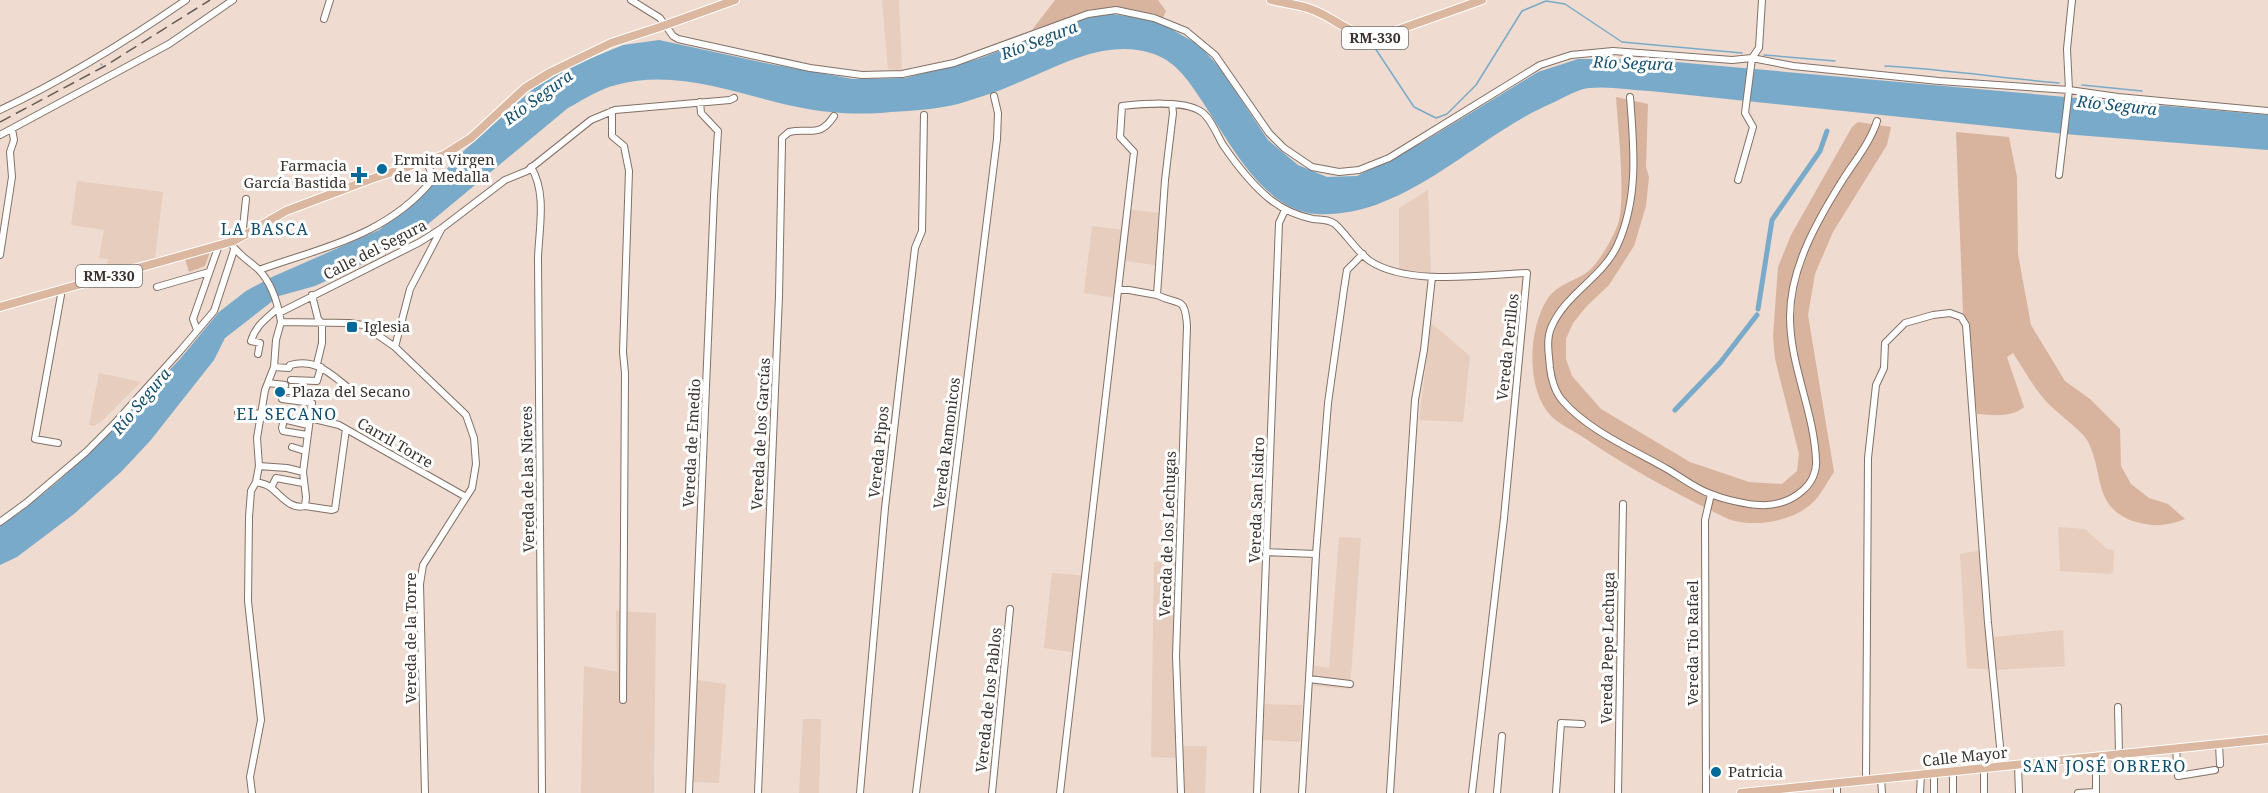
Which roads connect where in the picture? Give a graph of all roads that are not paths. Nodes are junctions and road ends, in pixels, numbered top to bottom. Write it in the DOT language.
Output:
graph roads {
  1 [pos="186,0"];
  2 [pos="233,0"];
  3 [pos="330,0"];
  4 [pos="631,0"];
  5 [pos="735,0"];
  6 [pos="1271,0"];
  7 [pos="1482,0"];
  8 [pos="1762,0"];
  9 [pos="2072,0"];
  10 [pos="324,19"];
  11 [pos="666,25"];
  12 [pos="1752,58"];
  13 [pos="2069,90"];
  14 [pos="994,96"];
  15 [pos="1630,97"];
  16 [pos="734,98"];
  17 [pos="699,102"];
  18 [pos="1172,104"];
  19 [pos="0,110"];
  20 [pos="612,111"];
  21 [pos="2268,111"];
  22 [pos="924,115"];
  23 [pos="834,116"];
  24 [pos="1877,121"];
  25 [pos="12,129"];
  26 [pos="0,135"];
  27 [pos="427,160"];
  28 [pos="531,167"];
  29 [pos="2059,175"];
  30 [pos="1738,180"];
  31 [pos="246,199"];
  32 [pos="1285,210"];
  33 [pos="442,228"];
  34 [pos="242,237"];
  35 [pos="219,246"];
  36 [pos="232,246"];
  37 [pos="1363,254"];
  38 [pos="0,255"];
  39 [pos="259,270"];
  40 [pos="209,272"];
  41 [pos="1432,276"];
  42 [pos="157,287"];
  43 [pos="60,290"];
  44 [pos="1119,290"];
  45 [pos="312,295"];
  46 [pos="1156,295"];
  47 [pos="0,308"];
  48 [pos="278,308"];
  49 [pos="281,322"];
  50 [pos="322,323"];
  51 [pos="197,330"];
  52 [pos="395,347"];
  53 [pos="258,354"];
  54 [pos="319,366"];
  55 [pos="274,367"];
  56 [pos="291,380"];
  57 [pos="268,383"];
  58 [pos="350,389"];
  59 [pos="284,391"];
  60 [pos="296,391"];
  61 [pos="238,412"];
  62 [pos="262,414"];
  63 [pos="284,419"];
  64 [pos="309,421"];
  65 [pos="346,429"];
  66 [pos="307,435"];
  67 [pos="58,442"];
  68 [pos="292,447"];
  69 [pos="305,451"];
  70 [pos="259,466"];
  71 [pos="303,472"];
  72 [pos="256,482"];
  73 [pos="303,483"];
  74 [pos="271,488"];
  75 [pos="1711,494"];
  76 [pos="466,497"];
  77 [pos="1623,504"];
  78 [pos="305,506"];
  79 [pos="0,522"];
  80 [pos="1266,552"];
  81 [pos="1316,555"];
  82 [pos="1010,609"];
  83 [pos="1309,679"];
  84 [pos="1350,684"];
  85 [pos="623,700"];
  86 [pos="2118,707"];
  87 [pos="1582,724"];
  88 [pos="1502,736"];
  89 [pos="2266,738"];
  90 [pos="2219,744"];
  91 [pos="2176,748"];
  92 [pos="2119,754"];
  93 [pos="2096,756"];
  94 [pos="2018,765"];
  95 [pos="2002,766"];
  96 [pos="1984,768"];
  97 [pos="1953,771"];
  98 [pos="1934,773"];
  99 [pos="1921,775"];
  100 [pos="1881,779"];
  101 [pos="1866,780"];
  102 [pos="1837,783"];
  103 [pos="1821,789"];
  104 [pos="1757,792"];
  105 [pos="252,793"];
  106 [pos="425,793"];
  107 [pos="542,793"];
  108 [pos="688,793"];
  109 [pos="759,793"];
  110 [pos="860,793"];
  111 [pos="916,793"];
  112 [pos="992,793"];
  113 [pos="1060,793"];
  114 [pos="1181,793"];
  115 [pos="1257,793"];
  116 [pos="1302,793"];
  117 [pos="1390,793"];
  118 [pos="1472,793"];
  119 [pos="1497,793"];
  120 [pos="1556,793"];
  121 [pos="1618,793"];
  122 [pos="1706,793"];
  123 [pos="1741,793"];
  124 [pos="1837,793"];
  125 [pos="1882,793"];
  126 [pos="1920,793"];
  127 [pos="1934,793"];
  128 [pos="1953,793"];
  129 [pos="1984,793"];
  130 [pos="2019,793"];
  131 [pos="2078,793"];
  1 -- 19 [label="street"];
  2 -- 25 [label="street"];
  3 -- 10 [label="street"];
  4 -- 11 [label="street"];
  5 -- 11 [label="main road, RM-330"];
  6 -- 7 [label="main road, RM-330"];
  8 -- 12 [label="street"];
  9 -- 13 [label="street"];
  11 -- 12 [label="street"];
  11 -- 27 [label="main road, RM-330"];
  12 -- 13 [label="street"];
  12 -- 30 [label="street"];
  13 -- 21 [label="street"];
  13 -- 29 [label="street"];
  14 -- 111 [label="street, Vereda Ramonicos"];
  15 -- 75 [label="street"];
  16 -- 17 [label="street, Calle del Segura"];
  17 -- 20 [label="street, Calle del Segura"];
  17 -- 108 [label="street, Vereda de Emedio"];
  18 -- 32 [label="street, Vereda Perillos"];
  18 -- 44 [label="street"];
  18 -- 46 [label="street"];
  20 -- 28 [label="street, Calle del Segura"];
  20 -- 85 [label="street"];
  22 -- 110 [label="street, Vereda Pipos"];
  23 -- 109 [label="street, Vereda de los Garcías"];
  24 -- 75 [label="street"];
  25 -- 26 [label="street"];
  25 -- 38 [label="street"];
  27 -- 34 [label="main road, RM-330"];
  27 -- 39 [label="street"];
  28 -- 33 [label="street, Calle del Segura"];
  28 -- 107 [label="street, Vereda de las Nieves"];
  31 -- 34 [label="street"];
  32 -- 37 [label="street, Vereda Perillos"];
  32 -- 80 [label="street, Vereda San Isidro"];
  33 -- 45 [label="street, Calle del Segura"];
  33 -- 52 [label="street"];
  34 -- 36 [label="main road, RM-330"];
  35 -- 36 [label="main road, RM-330"];
  35 -- 40 [label="street"];
  35 -- 43 [label="main road, RM-330"];
  36 -- 39 [label="street"];
  36 -- 51 [label="street"];
  37 -- 41 [label="street, Vereda Perillos"];
  37 -- 81 [label="street"];
  39 -- 48 [label="street"];
  40 -- 42 [label="street"];
  40 -- 51 [label="street"];
  41 -- 117 [label="street"];
  41 -- 118 [label="street, Vereda Perillos"];
  43 -- 47 [label="main road, RM-330"];
  43 -- 67 [label="street"];
  44 -- 46 [label="street"];
  44 -- 113 [label="street"];
  45 -- 48 [label="street, Calle del Segura"];
  45 -- 50 [label="street"];
  46 -- 114 [label="street, Vereda de los Lechugas"];
  48 -- 49 [label="street"];
  48 -- 53 [label="street, Calle del Segura"];
  49 -- 50 [label="street, Vereda de la Torre"];
  49 -- 55 [label="street"];
  50 -- 52 [label="street, Vereda de la Torre"];
  50 -- 54 [label="street"];
  51 -- 79 [label="street"];
  52 -- 76 [label="street, Vereda de la Torre"];
  54 -- 55 [label="street"];
  54 -- 56 [label="street"];
  54 -- 58 [label="street"];
  55 -- 57 [label="street"];
  57 -- 59 [label="street"];
  57 -- 62 [label="street"];
  59 -- 60 [label="street"];
  59 -- 64 [label="street"];
  61 -- 62 [label="street, Carril Torre"];
  62 -- 63 [label="street, Carril Torre"];
  62 -- 70 [label="street"];
  63 -- 64 [label="street, Carril Torre"];
  63 -- 66 [label="street"];
  64 -- 65 [label="street, Carril Torre"];
  64 -- 66 [label="street"];
  65 -- 76 [label="street, Carril Torre"];
  65 -- 78 [label="street"];
  66 -- 69 [label="street"];
  68 -- 69 [label="street"];
  69 -- 71 [label="street"];
  70 -- 71 [label="street"];
  70 -- 72 [label="street"];
  71 -- 73 [label="street"];
  72 -- 74 [label="street"];
  72 -- 105 [label="street"];
  73 -- 74 [label="street"];
  73 -- 78 [label="street"];
  74 -- 78 [label="street"];
  75 -- 122 [label="street, Vereda Tio Rafael"];
  76 -- 106 [label="street, Vereda de la Torre"];
  77 -- 121 [label="street, Vereda Pepe Lechuga"];
  80 -- 81 [label="street"];
  80 -- 115 [label="street, Vereda San Isidro"];
  81 -- 83 [label="street"];
  82 -- 112 [label="street, Vereda de los Pablos"];
  83 -- 84 [label="street"];
  83 -- 116 [label="street"];
  86 -- 92 [label="street"];
  87 -- 120 [label="street"];
  88 -- 119 [label="street"];
  89 -- 90 [label="main road, Calle Mayor"];
  90 -- 91 [label="main road, Calle Mayor"];
  90 -- 91 [label="street"];
  91 -- 92 [label="main road, Calle Mayor"];
  92 -- 93 [label="main road, Calle Mayor"];
  93 -- 94 [label="main road, Calle Mayor"];
  93 -- 131 [label="street"];
  94 -- 95 [label="main road, Calle Mayor"];
  94 -- 130 [label="street"];
  95 -- 96 [label="main road, Calle Mayor"];
  95 -- 101 [label="street"];
  96 -- 97 [label="main road, Calle Mayor"];
  96 -- 129 [label="street"];
  97 -- 98 [label="main road, Calle Mayor"];
  97 -- 128 [label="street"];
  98 -- 99 [label="main road, Calle Mayor"];
  98 -- 127 [label="street"];
  99 -- 100 [label="main road, Calle Mayor"];
  99 -- 126 [label="street"];
  100 -- 101 [label="main road, Calle Mayor"];
  100 -- 125 [label="street"];
  101 -- 102 [label="main road, Calle Mayor"];
  102 -- 103 [label="main road, Calle Mayor"];
  102 -- 124 [label="street"];
  103 -- 104 [label="main road, Calle Mayor"];
  104 -- 123 [label="main road, Calle Mayor"];
}
